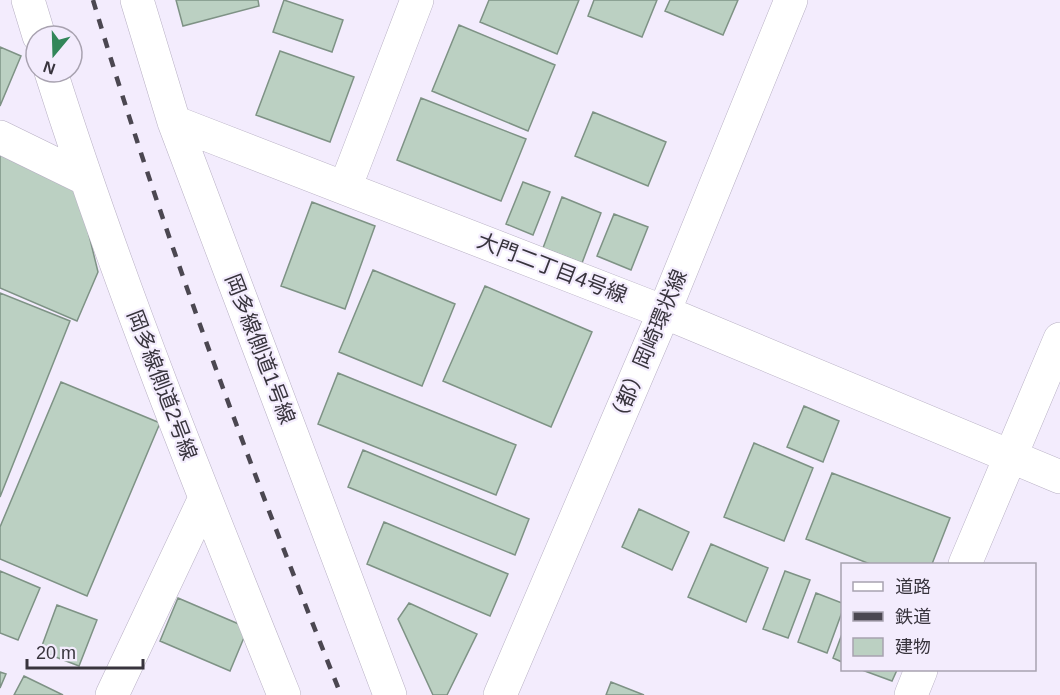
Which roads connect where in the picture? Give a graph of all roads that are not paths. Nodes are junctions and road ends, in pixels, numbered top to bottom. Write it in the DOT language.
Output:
graph roads {
  1 [pos="28,0"];
  2 [pos="137,0"];
  3 [pos="417,0"];
  4 [pos="791,0"];
  5 [pos="35,24"];
  6 [pos="55,84"];
  7 [pos="174,122"];
  8 [pos="0,137"];
  9 [pos="84,178"];
  10 [pos="345,188"];
  11 [pos="664,312"];
  12 [pos="1060,339"];
  13 [pos="1010,456"];
  14 [pos="1060,477"];
  15 [pos="205,498"];
  16 [pos="965,563"];
  17 [pos="920,671"];
  18 [pos="112,695"];
  19 [pos="284,695"];
  20 [pos="390,695"];
  21 [pos="500,695"];
  22 [pos="911,695"];
  1 -- 5 [label="street"];
  2 -- 7 [label="street, 岡多線側道1号線"];
  3 -- 10 [label="street"];
  4 -- 11 [label="street, （都）岡崎環状線"];
  6 -- 9 [label="street, 岡多線側道2号線"];
  7 -- 10 [label="street, 大門二丁目4号線"];
  7 -- 20 [label="street, 岡多線側道1号線"];
  8 -- 9 [label="street"];
  9 -- 15 [label="street, 岡多線側道2号線"];
  10 -- 11 [label="street, 大門二丁目4号線"];
  11 -- 13 [label="street, 大門二丁目4号線"];
  11 -- 21 [label="street, （都）岡崎環状線"];
  12 -- 13 [label="street"];
  13 -- 14 [label="street, 大門二丁目4号線"];
  13 -- 16 [label="street"];
  15 -- 18 [label="street"];
  15 -- 19 [label="street, 岡多線側道2号線"];
  17 -- 22 [label="street"];
}
